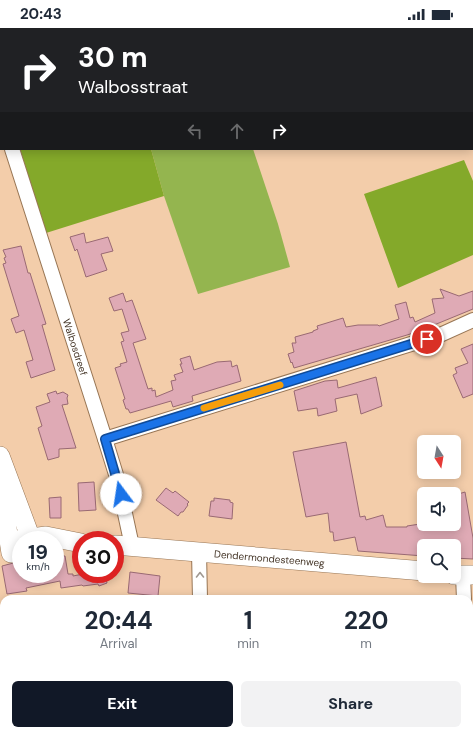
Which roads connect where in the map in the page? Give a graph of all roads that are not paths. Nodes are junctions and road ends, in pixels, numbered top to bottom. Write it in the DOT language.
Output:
graph roads {
  1 [pos="12,150"];
  2 [pos="473,320"];
  3 [pos="105,439"];
  4 [pos="1,461"];
  5 [pos="28,531"];
  6 [pos="123,531"];
  7 [pos="124,545"];
  8 [pos="199,552"];
  9 [pos="417,571"];
  10 [pos="463,575"];
  11 [pos="200,595"];
  12 [pos="464,595"];
  1 -- 3 [label="street, Walbosdreef"];
  2 -- 3 [label="street"];
  3 -- 6 [label="street, Walbosdreef"];
  4 -- 5 [label="main road"];
  7 -- 8 [label="main road, Dendermondesteenweg"];
  8 -- 9 [label="main road, Dendermondesteenweg"];
  11 -- 8 [label="street, one-way"];
  10 -- 12 [label="street"];
}
